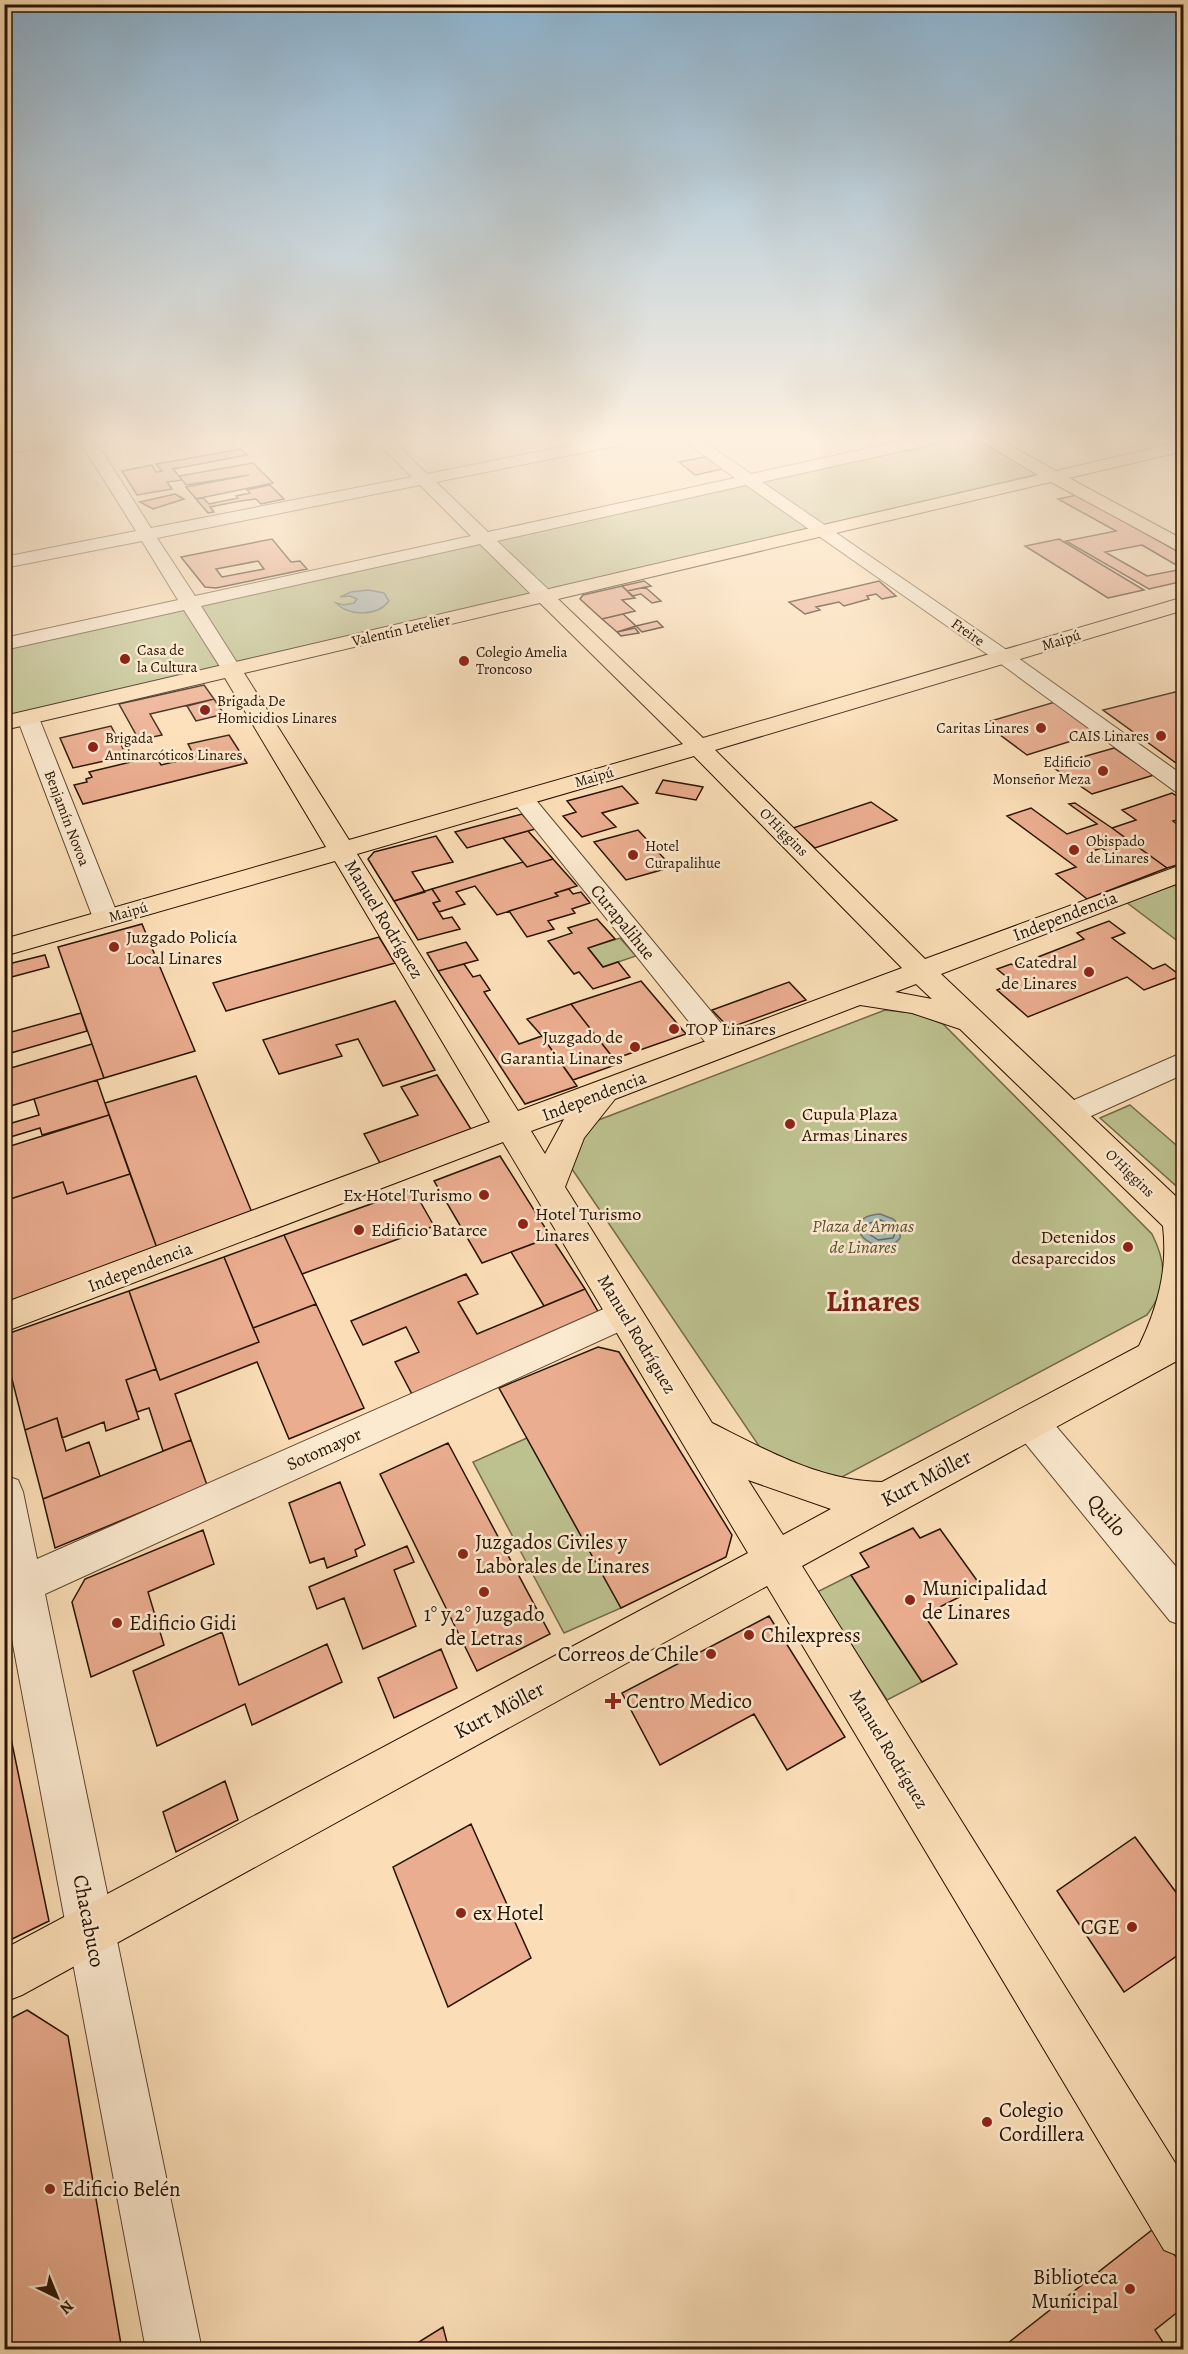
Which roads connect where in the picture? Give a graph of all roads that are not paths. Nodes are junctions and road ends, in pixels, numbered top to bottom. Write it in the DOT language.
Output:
graph roads {
  1 [pos="66,550"];
  2 [pos="158,550"];
  3 [pos="433,550"];
  4 [pos="498,550"];
  5 [pos="743,550"];
  6 [pos="851,550"];
  7 [pos="4,562"];
  8 [pos="544,596"];
  9 [pos="1184,603"];
  10 [pos="190,604"];
  11 [pos="4,644"];
  12 [pos="1004,657"];
  13 [pos="231,669"];
  14 [pos="28,718"];
  15 [pos="4,723"];
  16 [pos="699,747"];
  17 [pos="1184,787"];
  18 [pos="522,798"];
  19 [pos="342,849"];
  20 [pos="1184,872"];
  21 [pos="106,918"];
  22 [pos="4,948"];
  23 [pos="921,971"];
  24 [pos="855,996"];
  25 [pos="974,1025"];
  26 [pos="724,1046"];
  27 [pos="1184,1062"];
  28 [pos="605,1092"];
  29 [pos="1069,1114"];
  30 [pos="511,1127"];
  31 [pos="548,1189"];
  32 [pos="1182,1223"];
  33 [pos="624,1314"];
  34 [pos="4,1318"];
  35 [pos="1168,1348"];
  36 [pos="1030,1422"];
  37 [pos="696,1433"];
  38 [pos="4,1492"];
  39 [pos="886,1500"];
  40 [pos="774,1561"];
  41 [pos="24,1584"];
  42 [pos="1184,1607"];
  43 [pos="90,1931"];
  44 [pos="4,1977"];
  45 [pos="1184,2230"];
  46 [pos="174,2349"];
  1 -- 7 [label="street"];
  2 -- 10 [label="street, Manuel Rodríguez"];
  3 -- 10 [label="street"];
  4 -- 8 [label="street, O'Higgins"];
  5 -- 8 [label="main road, Valentín Letelier"];
  6 -- 12 [label="street, Freire"];
  8 -- 13 [label="main road, Valentín Letelier"];
  8 -- 16 [label="main road, O'Higgins"];
  9 -- 12 [label="main road, Maipú"];
  10 -- 11 [label="street"];
  10 -- 13 [label="street, Manuel Rodríguez"];
  12 -- 16 [label="main road, Maipú"];
  12 -- 17 [label="street, Freire"];
  13 -- 14 [label="main road, Valentín Letelier"];
  13 -- 19 [label="main road, Manuel Rodríguez"];
  14 -- 15 [label="main road, Valentín Letelier"];
  14 -- 21 [label="street, Benjamín Novoa"];
  16 -- 18 [label="main road, Maipú"];
  16 -- 23 [label="main road, O'Higgins"];
  18 -- 19 [label="main road, Maipú"];
  18 -- 26 [label="street, Curapalihue"];
  19 -- 21 [label="main road, Maipú"];
  19 -- 30 [label="main road, Manuel Rodríguez"];
  20 -- 23 [label="main road, Independencia"];
  21 -- 22 [label="main road, Maipú"];
  23 -- 24 [label="main road, Independencia"];
  23 -- 25 [label="main road, O'Higgins"];
  24 -- 25 [label="main road"];
  24 -- 26 [label="main road, Independencia"];
  25 -- 29 [label="main road, O'Higgins"];
  26 -- 28 [label="main road, Independencia"];
  27 -- 29 [label="street"];
  28 -- 30 [label="main road, Independencia"];
  28 -- 31 [label="main road"];
  29 -- 32 [label="main road, O'Higgins"];
  30 -- 31 [label="main road, Manuel Rodríguez"];
  30 -- 34 [label="main road, Independencia"];
  31 -- 33 [label="main road, Manuel Rodríguez"];
  32 -- 35 [label="main road"];
  33 -- 37 [label="main road, Manuel Rodríguez"];
  33 -- 41 [label="street, Sotomayor"];
  35 -- 36 [label="main road, Kurt Möller"];
  36 -- 39 [label="main road, Kurt Möller"];
  36 -- 42 [label="street, Quilo"];
  37 -- 39 [label="main road"];
  37 -- 40 [label="main road, Manuel Rodríguez"];
  38 -- 41 [label="street, Chacabuco"];
  39 -- 40 [label="main road, Kurt Möller"];
  40 -- 43 [label="main road, Kurt Möller"];
  40 -- 45 [label="main road, Manuel Rodríguez"];
  41 -- 43 [label="street, Chacabuco"];
  43 -- 44 [label="main road, Kurt Möller"];
  43 -- 46 [label="street, Chacabuco"];
}
